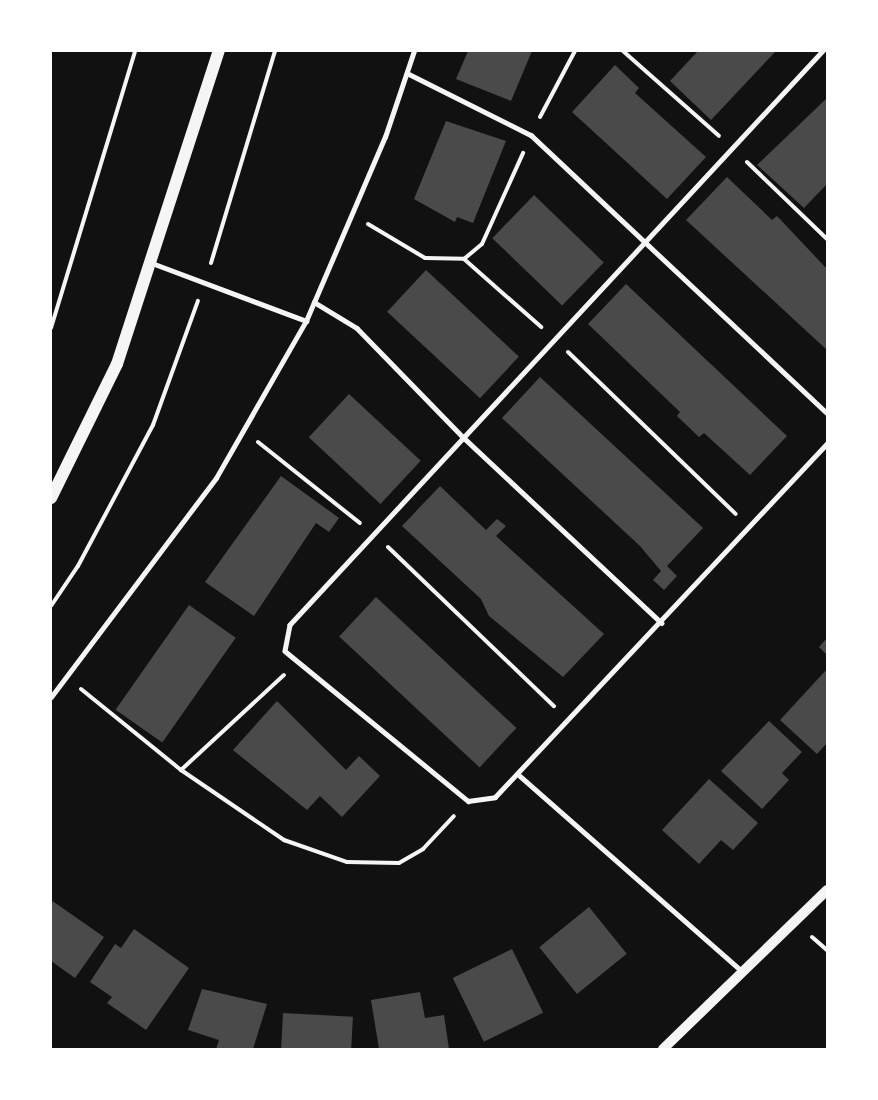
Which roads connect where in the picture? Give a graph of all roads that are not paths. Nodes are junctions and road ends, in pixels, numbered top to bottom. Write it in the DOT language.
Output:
graph roads {
  1 [pos="219,51"];
  2 [pos="414,51"];
  3 [pos="823,51"];
  4 [pos="407,73"];
  5 [pos="644,241"];
  6 [pos="152,263"];
  7 [pos="314,302"];
  8 [pos="306,321"];
  9 [pos="827,413"];
  10 [pos="463,437"];
  11 [pos="827,444"];
  12 [pos="51,498"];
  13 [pos="662,623"];
  14 [pos="51,697"];
  15 [pos="520,776"];
  16 [pos="827,890"];
  17 [pos="743,973"];
  18 [pos="663,1049"];
  1 -- 6 [label="main road"];
  2 -- 4 [label="lane"];
  3 -- 5 [label="lane"];
  4 -- 5 [label="lane"];
  4 -- 7 [label="lane"];
  5 -- 9 [label="lane"];
  5 -- 10 [label="lane"];
  6 -- 8 [label="lane"];
  6 -- 12 [label="main road"];
  7 -- 8 [label="lane"];
  7 -- 10 [label="lane"];
  8 -- 14 [label="lane"];
  10 -- 13 [label="lane"];
  10 -- 15 [label="lane"];
  11 -- 13 [label="lane"];
  13 -- 15 [label="lane"];
  15 -- 17 [label="lane"];
  16 -- 17 [label="street"];
  17 -- 18 [label="street"];
}
